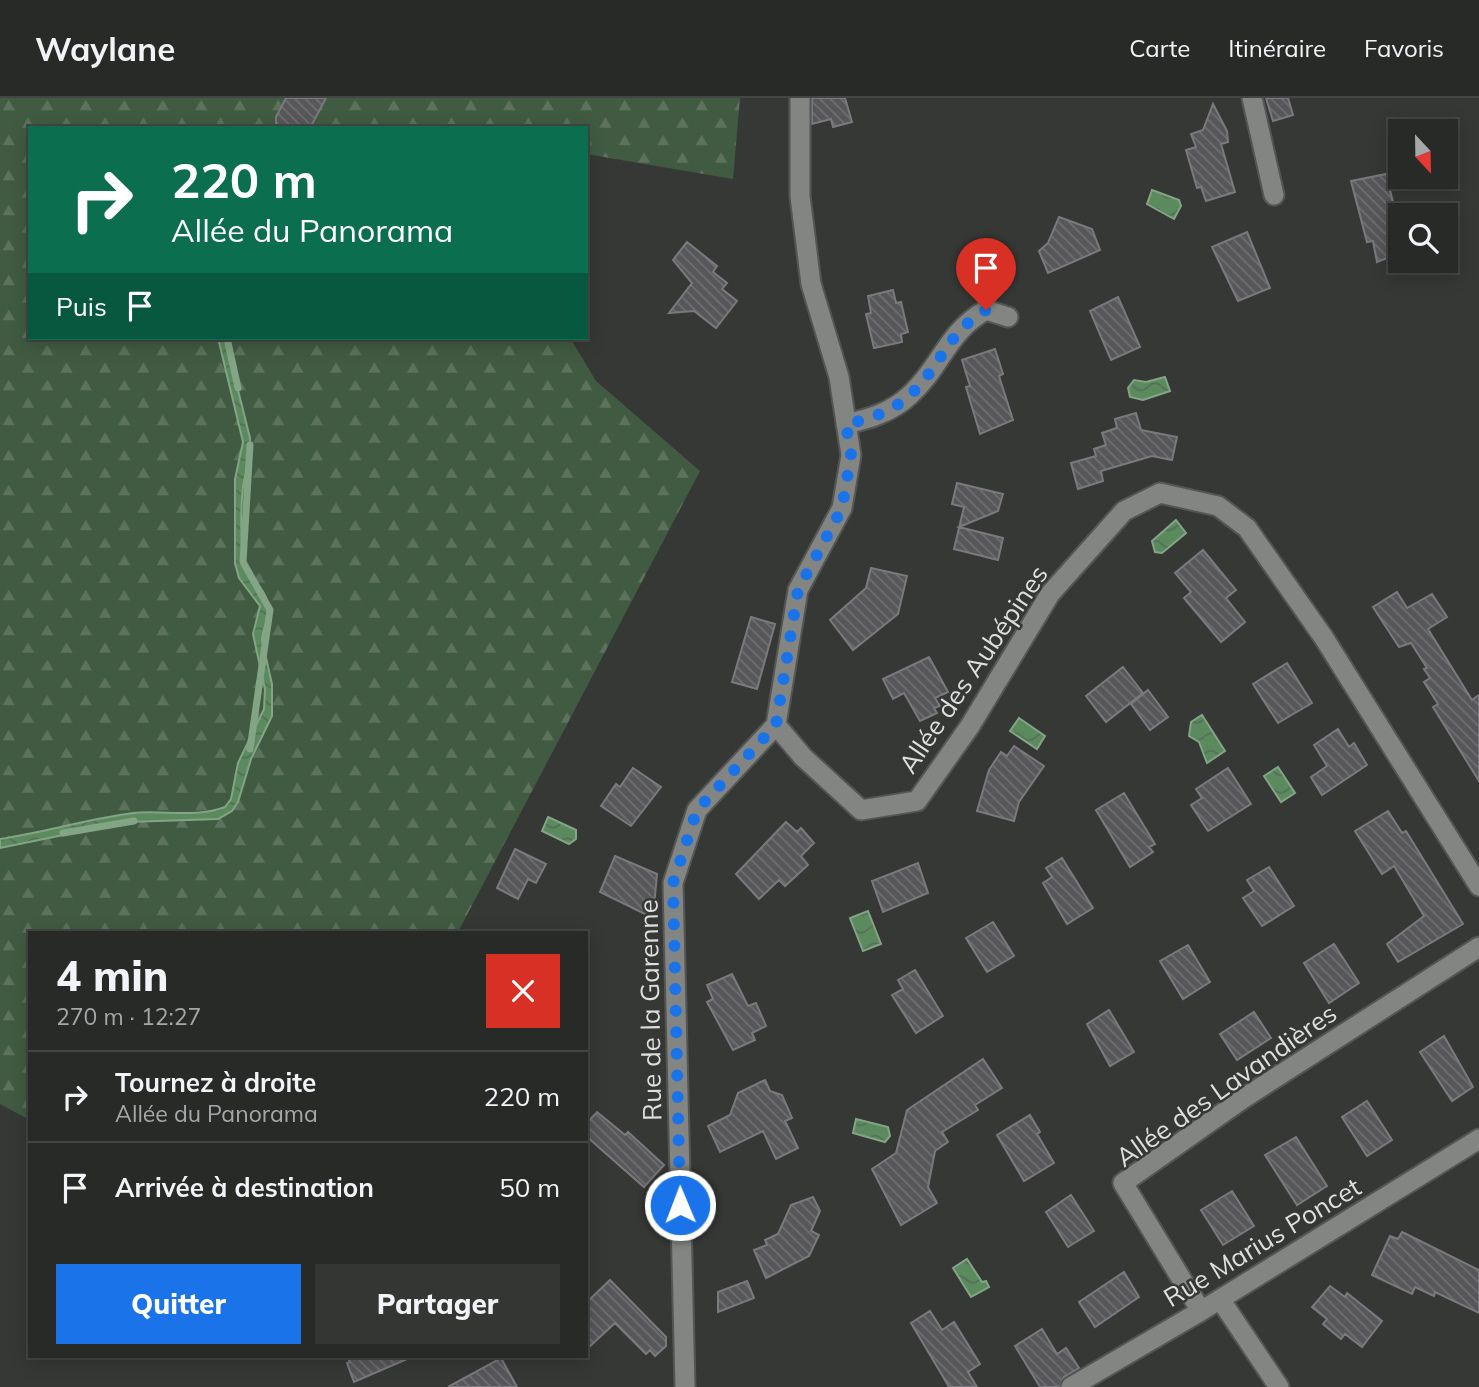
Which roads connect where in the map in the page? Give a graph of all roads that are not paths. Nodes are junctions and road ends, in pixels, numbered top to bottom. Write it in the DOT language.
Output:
graph roads {
  1 [pos="800,98"];
  2 [pos="1252,98"];
  3 [pos="1274,195"];
  4 [pos="1008,317"];
  5 [pos="846,424"];
  6 [pos="776,725"];
  7 [pos="1479,887"];
  8 [pos="1479,947"];
  9 [pos="1479,1139"];
  10 [pos="1220,1299"];
  11 [pos="1201,1311"];
  12 [pos="685,1387"];
  13 [pos="1071,1387"];
  14 [pos="1279,1387"];
  1 -- 5 [label="street"];
  2 -- 3 [label="street"];
  4 -- 5 [label="street"];
  5 -- 6 [label="street"];
  6 -- 7 [label="street, Allée des Aubépines"];
  6 -- 12 [label="street, Rue de la Garenne"];
  8 -- 11 [label="street, Allée des Lavandières"];
  9 -- 10 [label="street, Rue Marius Poncet"];
  10 -- 11 [label="street, Rue Marius Poncet"];
  10 -- 14 [label="street"];
  11 -- 13 [label="street, Rue Marius Poncet"];
}
